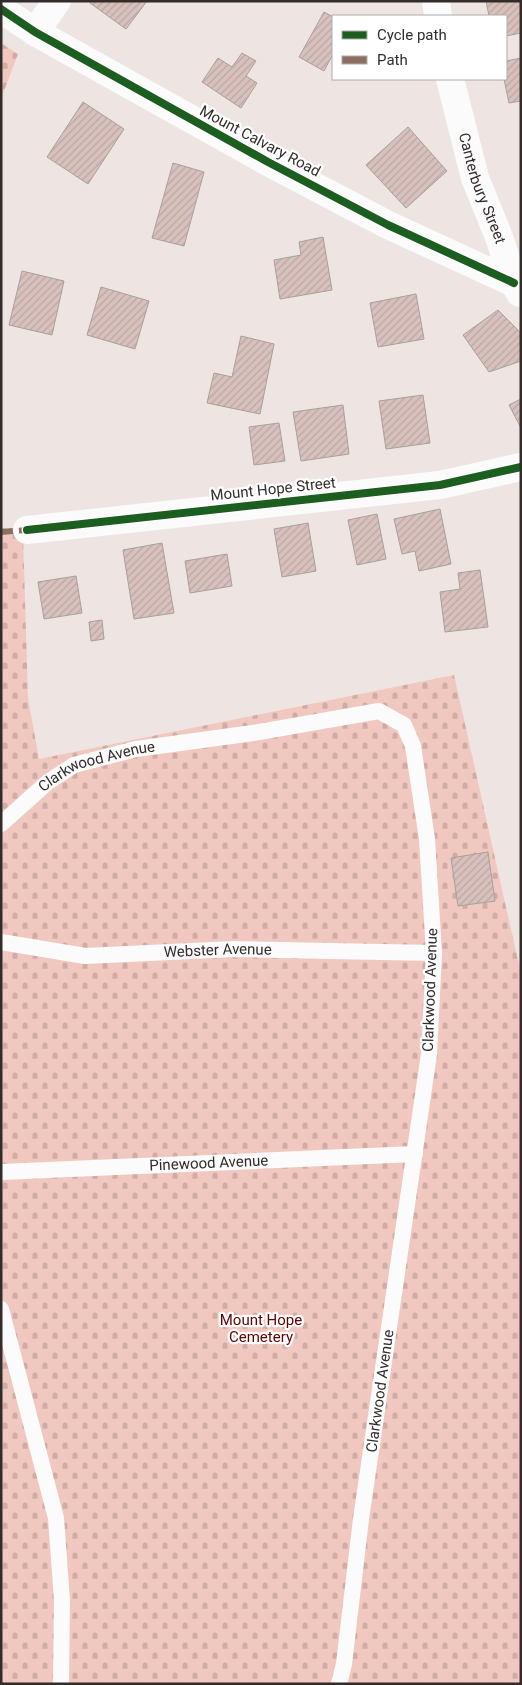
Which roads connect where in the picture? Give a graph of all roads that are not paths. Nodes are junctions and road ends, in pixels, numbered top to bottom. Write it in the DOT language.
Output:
graph roads {
  1 [pos="57,1"];
  2 [pos="436,1"];
  3 [pos="1,9"];
  4 [pos="438,15"];
  5 [pos="35,32"];
  6 [pos="450,80"];
  7 [pos="517,288"];
  8 [pos="521,467"];
  9 [pos="27,530"];
  10 [pos="1,824"];
  11 [pos="1,942"];
  12 [pos="434,953"];
  13 [pos="415,1154"];
  14 [pos="1,1172"];
  15 [pos="1,1309"];
  16 [pos="61,1684"];
  17 [pos="339,1684"];
  1 -- 5 [label="street"];
  2 -- 4 [label="street"];
  3 -- 5 [label="street, Mount Calvary Road"];
  5 -- 7 [label="street, Mount Calvary Road"];
  6 -- 7 [label="street, Canterbury Street"];
  8 -- 9 [label="street, Mount Hope Street"];
  10 -- 12 [label="lane, Clarkwood Avenue"];
  11 -- 12 [label="lane, Webster Avenue"];
  12 -- 13 [label="lane, Clarkwood Avenue"];
  13 -- 14 [label="lane, Pinewood Avenue"];
  13 -- 17 [label="lane, Clarkwood Avenue"];
  15 -- 16 [label="lane"];
}
